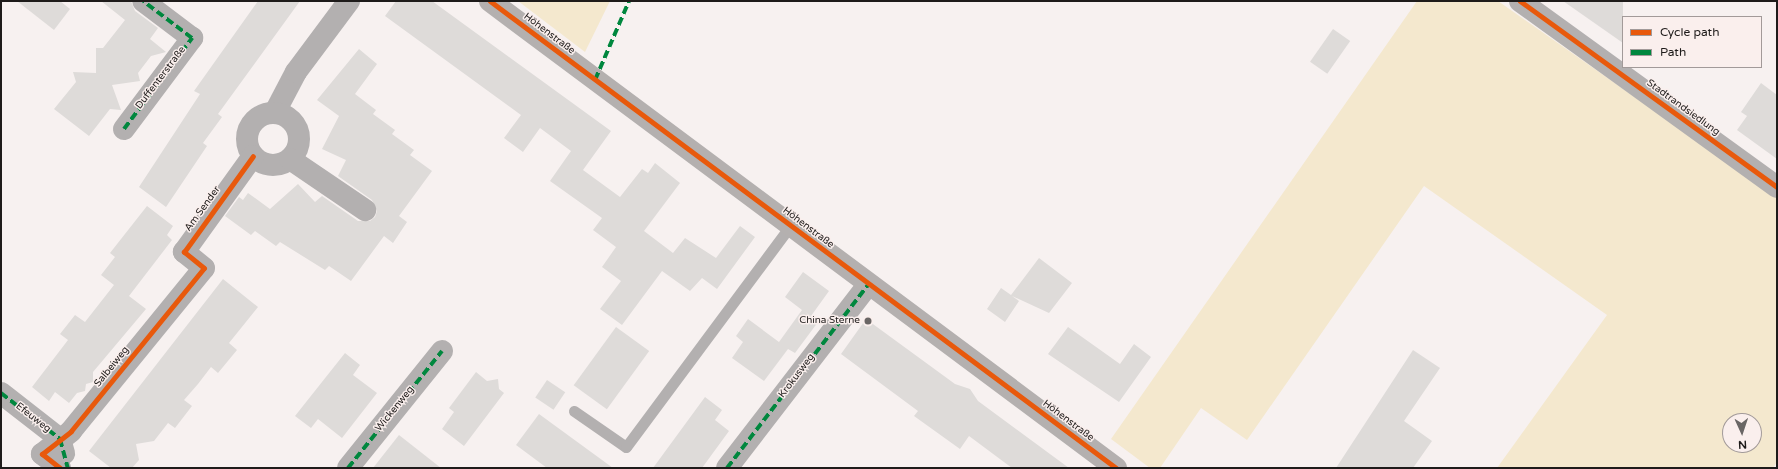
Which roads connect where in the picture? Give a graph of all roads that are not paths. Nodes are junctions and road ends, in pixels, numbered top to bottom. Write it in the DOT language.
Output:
graph roads {
  1 [pos="143,1"];
  2 [pos="349,1"];
  3 [pos="490,1"];
  4 [pos="1520,1"];
  5 [pos="275,112"];
  6 [pos="124,129"];
  7 [pos="253,156"];
  8 [pos="290,159"];
  9 [pos="1777,187"];
  10 [pos="365,210"];
  11 [pos="790,226"];
  12 [pos="204,268"];
  13 [pos="868,284"];
  14 [pos="442,351"];
  15 [pos="1,393"];
  16 [pos="574,411"];
  17 [pos="60,439"];
  18 [pos="60,468"];
  19 [pos="68,468"];
  20 [pos="348,468"];
  21 [pos="727,468"];
  22 [pos="1116,468"];
  1 -- 6 [label="street, Duffenterstraße"];
  2 -- 5 [label="street"];
  3 -- 11 [label="street, Höhenstraße"];
  4 -- 9 [label="street, Stadtrandsiedlung"];
  5 -- 7 [label="street"];
  5 -- 8 [label="street"];
  7 -- 8 [label="street"];
  7 -- 12 [label="street, Am Sender"];
  8 -- 10 [label="street"];
  11 -- 13 [label="street, Höhenstraße"];
  11 -- 16 [label="lane, Höhenstraße"];
  12 -- 17 [label="street, Salbeiweg"];
  13 -- 21 [label="street, Krokusweg"];
  13 -- 22 [label="street, Höhenstraße"];
  14 -- 20 [label="street, Wickenweg"];
  15 -- 17 [label="street, Efeuweg"];
  17 -- 18 [label="street, Salbeiweg"];
  17 -- 19 [label="street, Efeuweg"];
}
